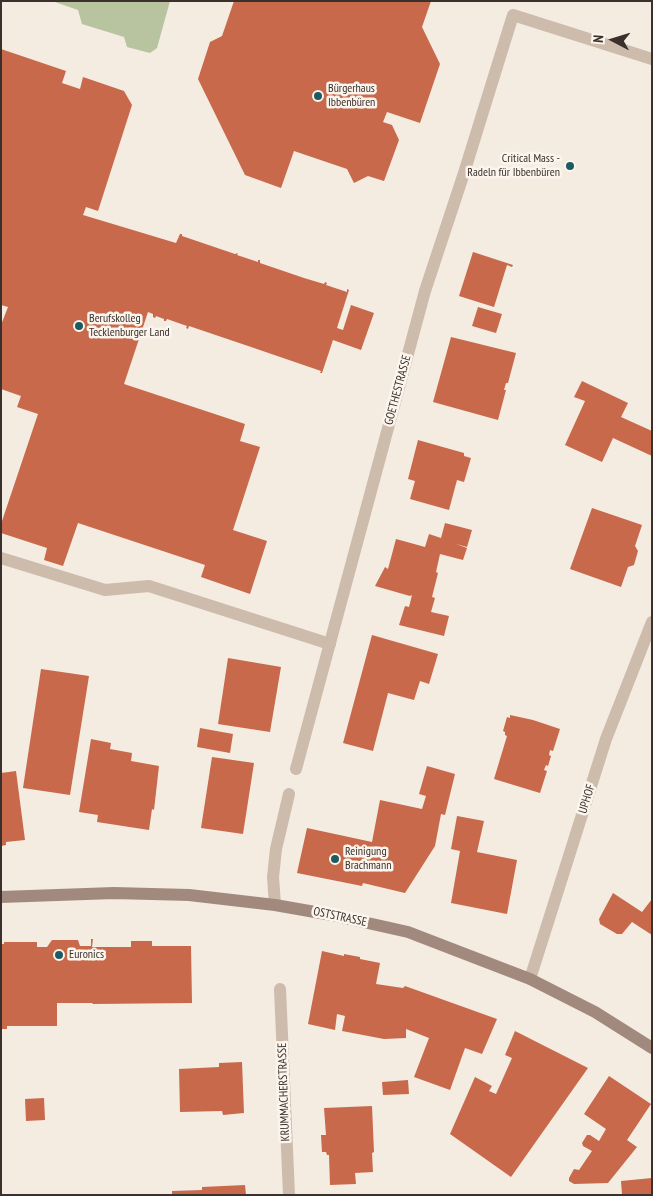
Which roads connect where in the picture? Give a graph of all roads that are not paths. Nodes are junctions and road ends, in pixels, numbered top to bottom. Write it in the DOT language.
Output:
graph roads {
  1 [pos="652,59"];
  2 [pos="1,558"];
  3 [pos="652,622"];
  4 [pos="330,644"];
  5 [pos="296,769"];
  6 [pos="289,794"];
  7 [pos="1,897"];
  8 [pos="275,905"];
  9 [pos="530,980"];
  10 [pos="280,990"];
  11 [pos="652,1048"];
  12 [pos="289,1195"];
  1 -- 4 [label="street, GOETHESTRASSE"];
  2 -- 4 [label="street"];
  3 -- 9 [label="street, UPHOF"];
  4 -- 5 [label="street, GOETHESTRASSE"];
  6 -- 8 [label="street"];
  7 -- 8 [label="main road, OSTSTRASSE"];
  8 -- 9 [label="main road, OSTSTRASSE"];
  9 -- 11 [label="main road, OSTSTRASSE"];
  10 -- 12 [label="street, KRUMMACHERSTRASSE"];
}
